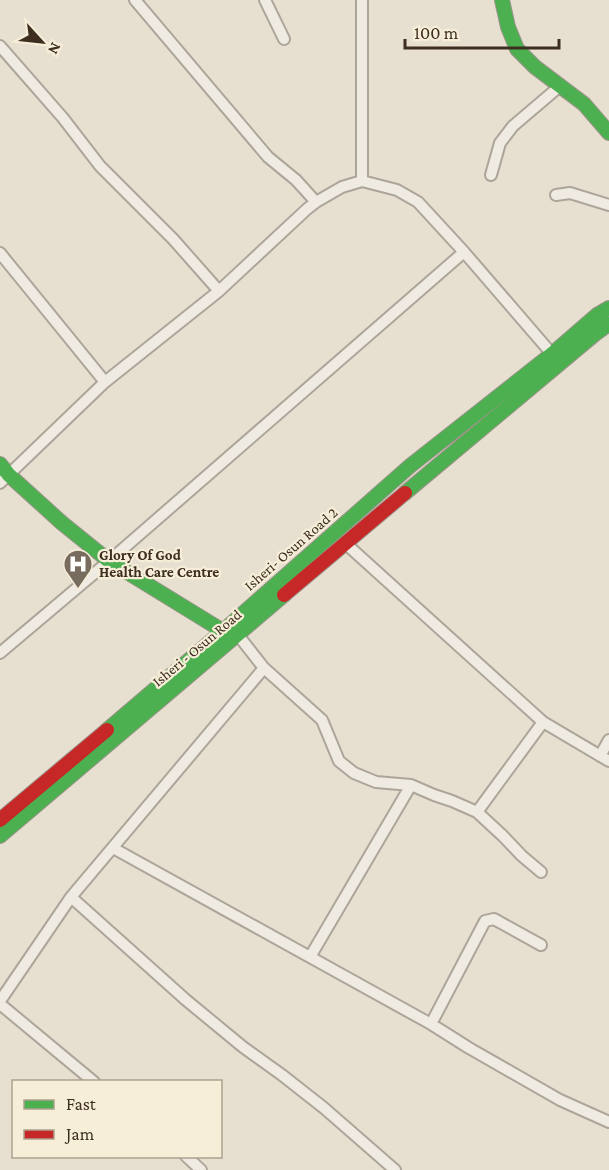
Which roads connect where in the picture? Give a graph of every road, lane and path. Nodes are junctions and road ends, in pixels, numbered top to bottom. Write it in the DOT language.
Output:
graph roads {
  1 [pos="135,0"];
  2 [pos="265,0"];
  3 [pos="362,0"];
  4 [pos="502,0"];
  5 [pos="284,39"];
  6 [pos="0,46"];
  7 [pos="560,86"];
  8 [pos="609,133"];
  9 [pos="491,176"];
  10 [pos="362,181"];
  11 [pos="556,195"];
  12 [pos="316,202"];
  13 [pos="609,205"];
  14 [pos="464,252"];
  15 [pos="0,253"];
  16 [pos="219,291"];
  17 [pos="609,308"];
  18 [pos="609,324"];
  19 [pos="552,354"];
  20 [pos="105,382"];
  21 [pos="3,474"];
  22 [pos="345,543"];
  23 [pos="109,561"];
  24 [pos="231,636"];
  25 [pos="0,653"];
  26 [pos="264,668"];
  27 [pos="543,722"];
  28 [pos="609,740"];
  29 [pos="604,759"];
  30 [pos="411,785"];
  31 [pos="477,812"];
  32 [pos="0,820"];
  33 [pos="0,836"];
  34 [pos="113,848"];
  35 [pos="541,872"];
  36 [pos="71,897"];
  37 [pos="541,945"];
  38 [pos="310,957"];
  39 [pos="0,1003"];
  40 [pos="431,1024"];
  41 [pos="92,1080"];
  42 [pos="609,1122"];
  43 [pos="188,1158"];
  44 [pos="201,1170"];
  45 [pos="395,1170"];
  1 -- 12 [label="street"];
  2 -- 5 [label="street"];
  3 -- 10 [label="street"];
  4 -- 7 [label="main road"];
  6 -- 16 [label="street"];
  7 -- 8 [label="main road"];
  7 -- 9 [label="street"];
  10 -- 12 [label="street"];
  10 -- 14 [label="street"];
  11 -- 13 [label="street"];
  12 -- 16 [label="street"];
  14 -- 19 [label="street"];
  14 -- 23 [label="street"];
  15 -- 20 [label="street"];
  16 -- 20 [label="street"];
  17 -- 19 [label="main road, Isheri- Osun Road 2"];
  18 -- 22 [label="main road, Isheri - Osun Road"];
  19 -- 24 [label="main road, Isheri- Osun Road 2"];
  20 -- 21 [label="street"];
  21 -- 23 [label="main road"];
  22 -- 24 [label="main road, Isheri - Osun Road"];
  22 -- 27 [label="street"];
  23 -- 24 [label="main road"];
  23 -- 25 [label="street"];
  24 -- 26 [label="street"];
  24 -- 32 [label="main road, Isheri- Osun Road 2"];
  24 -- 33 [label="main road, Isheri - Osun Road"];
  26 -- 30 [label="street"];
  26 -- 34 [label="street"];
  27 -- 29 [label="street"];
  27 -- 31 [label="street"];
  28 -- 29 [label="street"];
  30 -- 31 [label="street"];
  30 -- 38 [label="street"];
  31 -- 35 [label="street"];
  34 -- 36 [label="street"];
  34 -- 38 [label="street"];
  36 -- 39 [label="street"];
  36 -- 45 [label="street"];
  37 -- 40 [label="street"];
  38 -- 40 [label="street"];
  39 -- 41 [label="street"];
  40 -- 42 [label="street"];
  43 -- 44 [label="street"];
}
